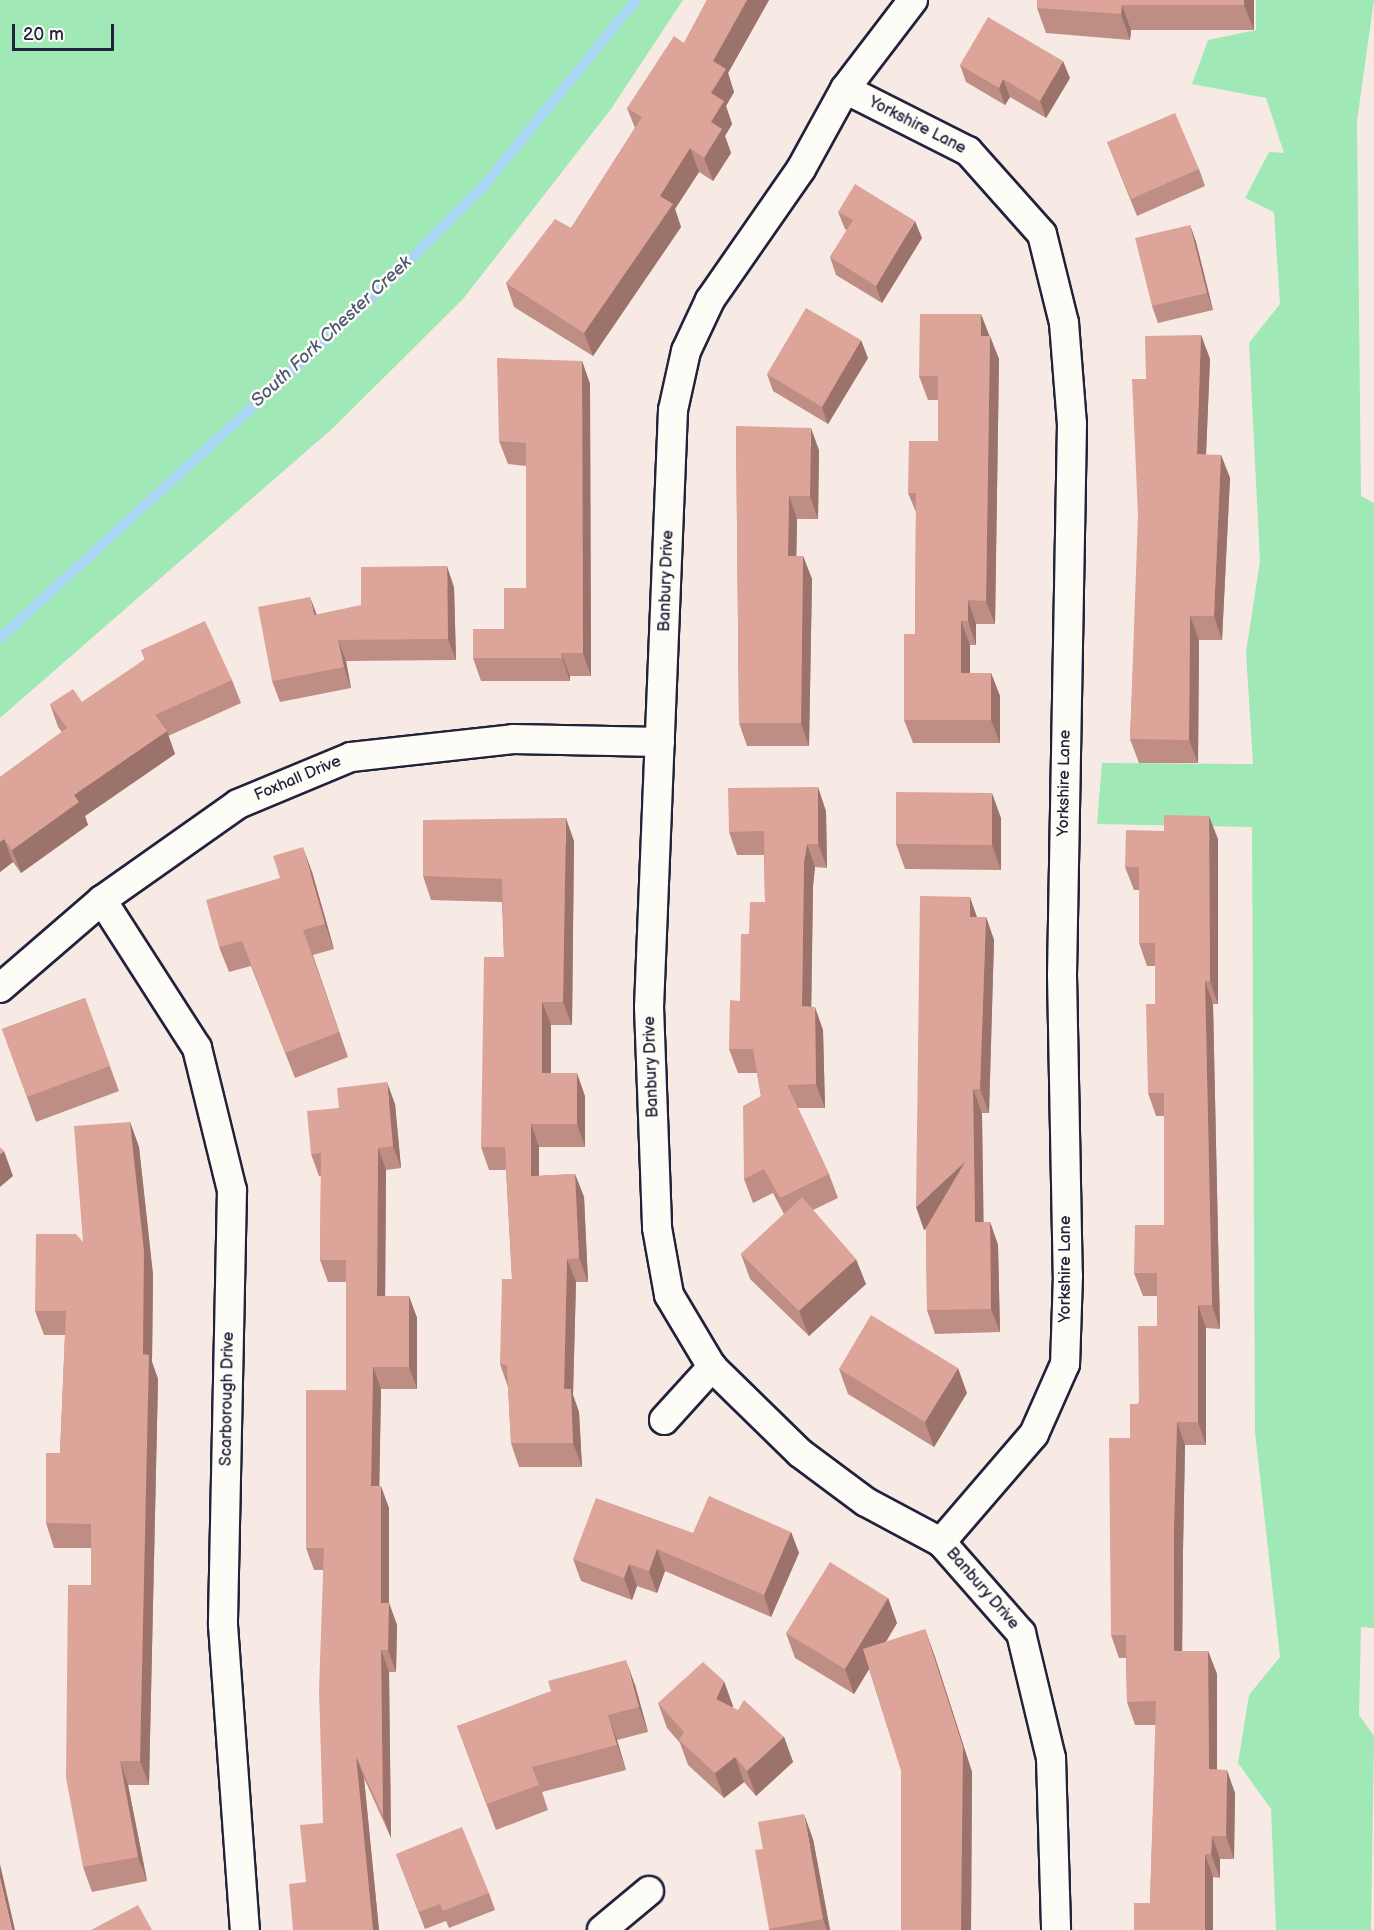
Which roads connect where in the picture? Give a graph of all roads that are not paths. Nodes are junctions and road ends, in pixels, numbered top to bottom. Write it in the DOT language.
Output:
graph roads {
  1 [pos="913,0"];
  2 [pos="845,89"];
  3 [pos="660,742"];
  4 [pos="102,900"];
  5 [pos="0,988"];
  6 [pos="712,1367"];
  7 [pos="664,1420"];
  8 [pos="941,1542"];
  9 [pos="649,1891"];
  10 [pos="244,1930"];
  11 [pos="602,1930"];
  12 [pos="1056,1930"];
  1 -- 2 [label="street, Banbury Drive"];
  2 -- 3 [label="street, Banbury Drive"];
  2 -- 8 [label="street, Yorkshire Lane"];
  3 -- 4 [label="street, Foxhall Drive"];
  3 -- 6 [label="street, Banbury Drive"];
  4 -- 5 [label="street, Foxhall Drive"];
  4 -- 10 [label="street, Scarborough Drive"];
  6 -- 7 [label="street"];
  6 -- 8 [label="street, Banbury Drive"];
  8 -- 12 [label="street, Banbury Drive"];
  9 -- 11 [label="street"];
}
